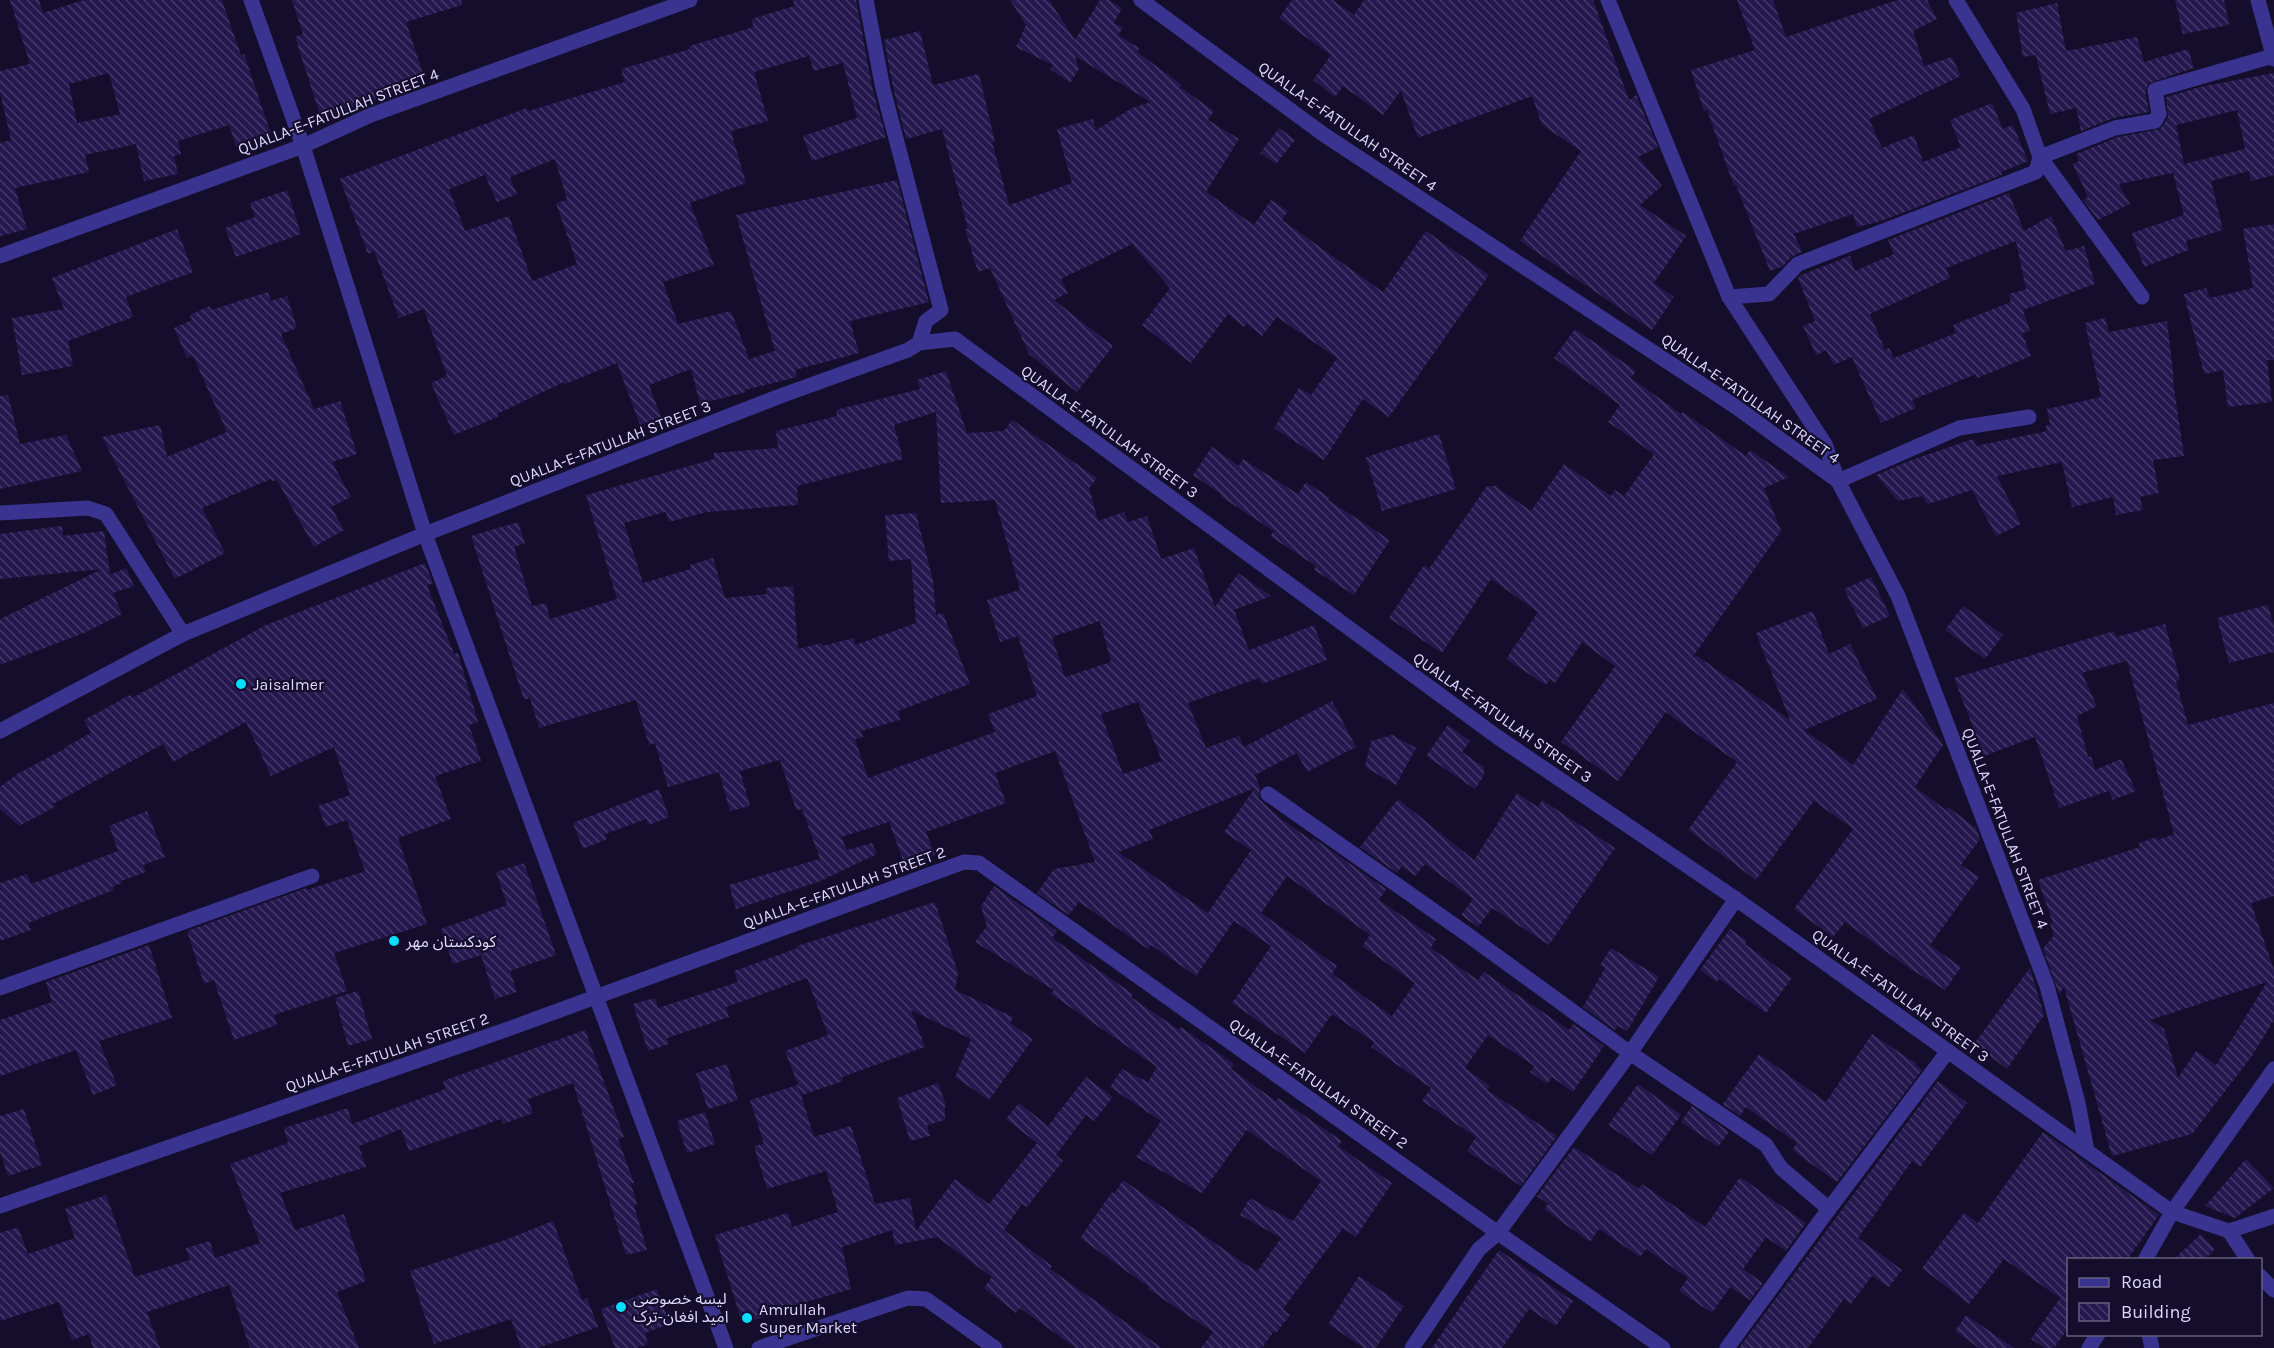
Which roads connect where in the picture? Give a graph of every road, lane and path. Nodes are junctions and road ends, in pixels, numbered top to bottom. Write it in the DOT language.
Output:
graph roads {
  1 [pos="251,0"];
  2 [pos="690,0"];
  3 [pos="866,0"];
  4 [pos="1141,0"];
  5 [pos="1608,0"];
  6 [pos="1956,0"];
  7 [pos="2258,0"];
  8 [pos="2274,58"];
  9 [pos="303,146"];
  10 [pos="2040,157"];
  11 [pos="0,256"];
  12 [pos="1730,297"];
  13 [pos="2142,297"];
  14 [pos="919,343"];
  15 [pos="2029,417"];
  16 [pos="1839,481"];
  17 [pos="0,513"];
  18 [pos="425,534"];
  19 [pos="183,634"];
  20 [pos="0,730"];
  21 [pos="1268,794"];
  22 [pos="312,876"];
  23 [pos="1736,899"];
  24 [pos="0,988"];
  25 [pos="596,997"];
  26 [pos="1948,1051"];
  27 [pos="1630,1053"];
  28 [pos="2274,1069"];
  29 [pos="2087,1151"];
  30 [pos="0,1206"];
  31 [pos="1829,1209"];
  32 [pos="2172,1212"];
  33 [pos="2274,1216"];
  34 [pos="2229,1231"];
  35 [pos="1498,1233"];
  36 [pos="2146,1258"];
  37 [pos="2247,1258"];
  38 [pos="2262,1278"];
  39 [pos="2274,1290"];
  40 [pos="726,1348"];
  41 [pos="759,1348"];
  42 [pos="995,1348"];
  43 [pos="1412,1348"];
  44 [pos="1663,1348"];
  45 [pos="1727,1348"];
  1 -- 9 [label="street"];
  2 -- 9 [label="street, QUALLA-E-FATULLAH STREET 4"];
  3 -- 14 [label="street"];
  4 -- 16 [label="street, QUALLA-E-FATULLAH STREET 4"];
  5 -- 12 [label="street"];
  6 -- 10 [label="street"];
  7 -- 8 [label="street"];
  8 -- 10 [label="street"];
  9 -- 11 [label="street, QUALLA-E-FATULLAH STREET 4"];
  9 -- 18 [label="street"];
  10 -- 12 [label="street"];
  10 -- 13 [label="street"];
  12 -- 16 [label="street"];
  14 -- 18 [label="street, QUALLA-E-FATULLAH STREET 3"];
  14 -- 23 [label="street, QUALLA-E-FATULLAH STREET 3"];
  15 -- 16 [label="street"];
  16 -- 29 [label="street, QUALLA-E-FATULLAH STREET 4"];
  17 -- 19 [label="street"];
  18 -- 19 [label="street, QUALLA-E-FATULLAH STREET 3"];
  18 -- 25 [label="street"];
  19 -- 20 [label="street, QUALLA-E-FATULLAH STREET 3"];
  21 -- 27 [label="street"];
  22 -- 24 [label="street"];
  23 -- 26 [label="street, QUALLA-E-FATULLAH STREET 3"];
  23 -- 27 [label="street"];
  25 -- 30 [label="street, QUALLA-E-FATULLAH STREET 2"];
  25 -- 35 [label="street, QUALLA-E-FATULLAH STREET 2"];
  25 -- 40 [label="street"];
  26 -- 29 [label="street, QUALLA-E-FATULLAH STREET 3"];
  26 -- 31 [label="street"];
  27 -- 31 [label="street"];
  27 -- 35 [label="street"];
  28 -- 32 [label="street"];
  29 -- 32 [label="street, QUALLA-E-FATULLAH STREET 3"];
  31 -- 45 [label="street"];
  32 -- 34 [label="street, QUALLA-E-FATULLAH STREET 3"];
  32 -- 36 [label="street"];
  33 -- 34 [label="street"];
  34 -- 37 [label="street"];
  35 -- 43 [label="street"];
  35 -- 44 [label="street, QUALLA-E-FATULLAH STREET 2"];
  38 -- 39 [label="street"];
  41 -- 42 [label="street"];
}
